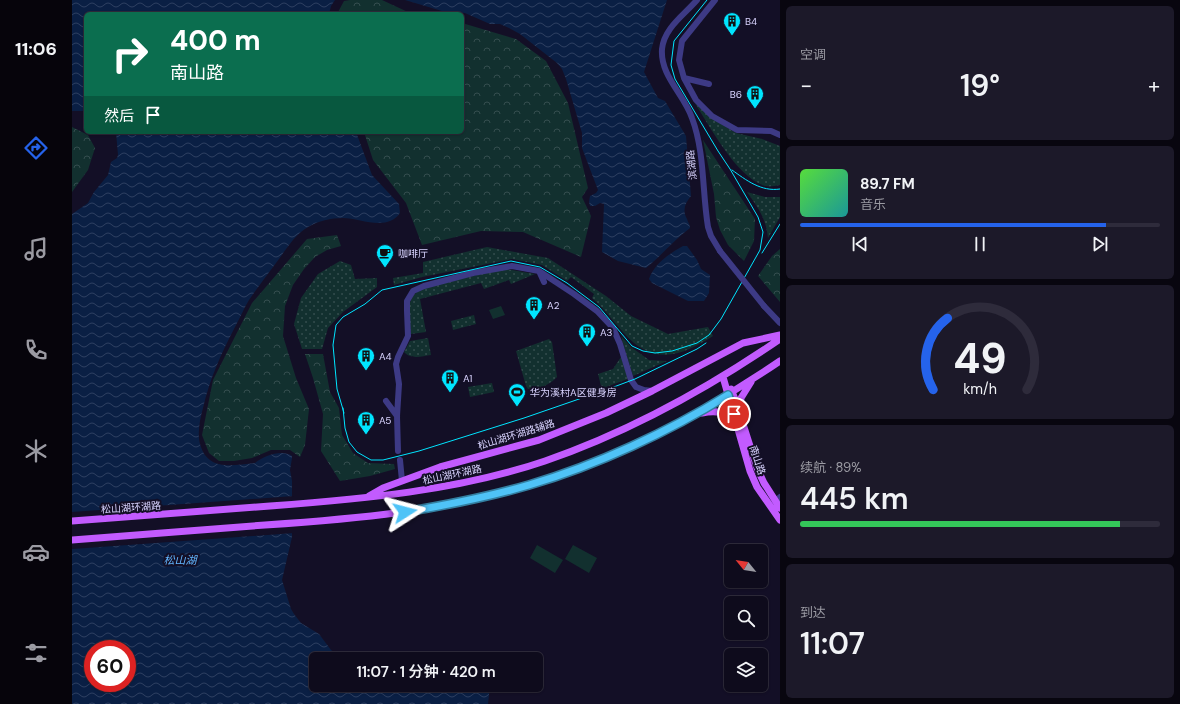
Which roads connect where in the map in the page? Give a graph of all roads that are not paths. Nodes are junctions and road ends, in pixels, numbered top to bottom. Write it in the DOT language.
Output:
graph roads {
  1 [pos="697,0"];
  2 [pos="715,0"];
  3 [pos="684,78"];
  4 [pos="709,84"];
  5 [pos="780,134"];
  6 [pos="539,271"];
  7 [pos="544,282"];
  8 [pos="780,323"];
  9 [pos="780,335"];
  10 [pos="780,339"];
  11 [pos="780,361"];
  12 [pos="722,377"];
  13 [pos="755,378"];
  14 [pos="652,391"];
  15 [pos="730,394"];
  16 [pos="386,401"];
  17 [pos="694,415"];
  18 [pos="397,416"];
  19 [pos="741,417"];
  20 [pos="736,424"];
  21 [pos="398,451"];
  22 [pos="400,460"];
  23 [pos="402,481"];
  24 [pos="365,498"];
  25 [pos="778,499"];
  26 [pos="780,508"];
  27 [pos="780,520"];
  28 [pos="72,521"];
  29 [pos="72,540"];
  1 -- 8 [label="street, 滨湖路, bridge"];
  2 -- 3 [label="street"];
  3 -- 4 [label="street"];
  3 -- 5 [label="street"];
  6 -- 7 [label="street"];
  6 -- 14 [label="street"];
  6 -- 18 [label="street"];
  9 -- 14 [label="main road, 松山湖环湖路辅路"];
  10 -- 12 [label="main road, 松山湖环湖路"];
  11 -- 13 [label="main road"];
  12 -- 15 [label="main road, 南山路"];
  12 -- 24 [label="main road, 松山湖环湖路"];
  13 -- 15 [label="main road"];
  13 -- 19 [label="main road"];
  14 -- 23 [label="main road, 松山湖环湖路辅路"];
  15 -- 17 [label="main road"];
  15 -- 19 [label="main road, 南山路"];
  15 -- 20 [label="main road, 南山路"];
  16 -- 18 [label="street"];
  17 -- 20 [label="main road"];
  17 -- 29 [label="main road"];
  18 -- 21 [label="street"];
  19 -- 25 [label="main road, 南山路"];
  20 -- 27 [label="main road, 南山路"];
  22 -- 23 [label="street"];
  23 -- 24 [label="main road, 松山湖环湖路辅路"];
  24 -- 28 [label="main road, 松山湖环湖路"];
  25 -- 26 [label="main road, 南山路"];
}
